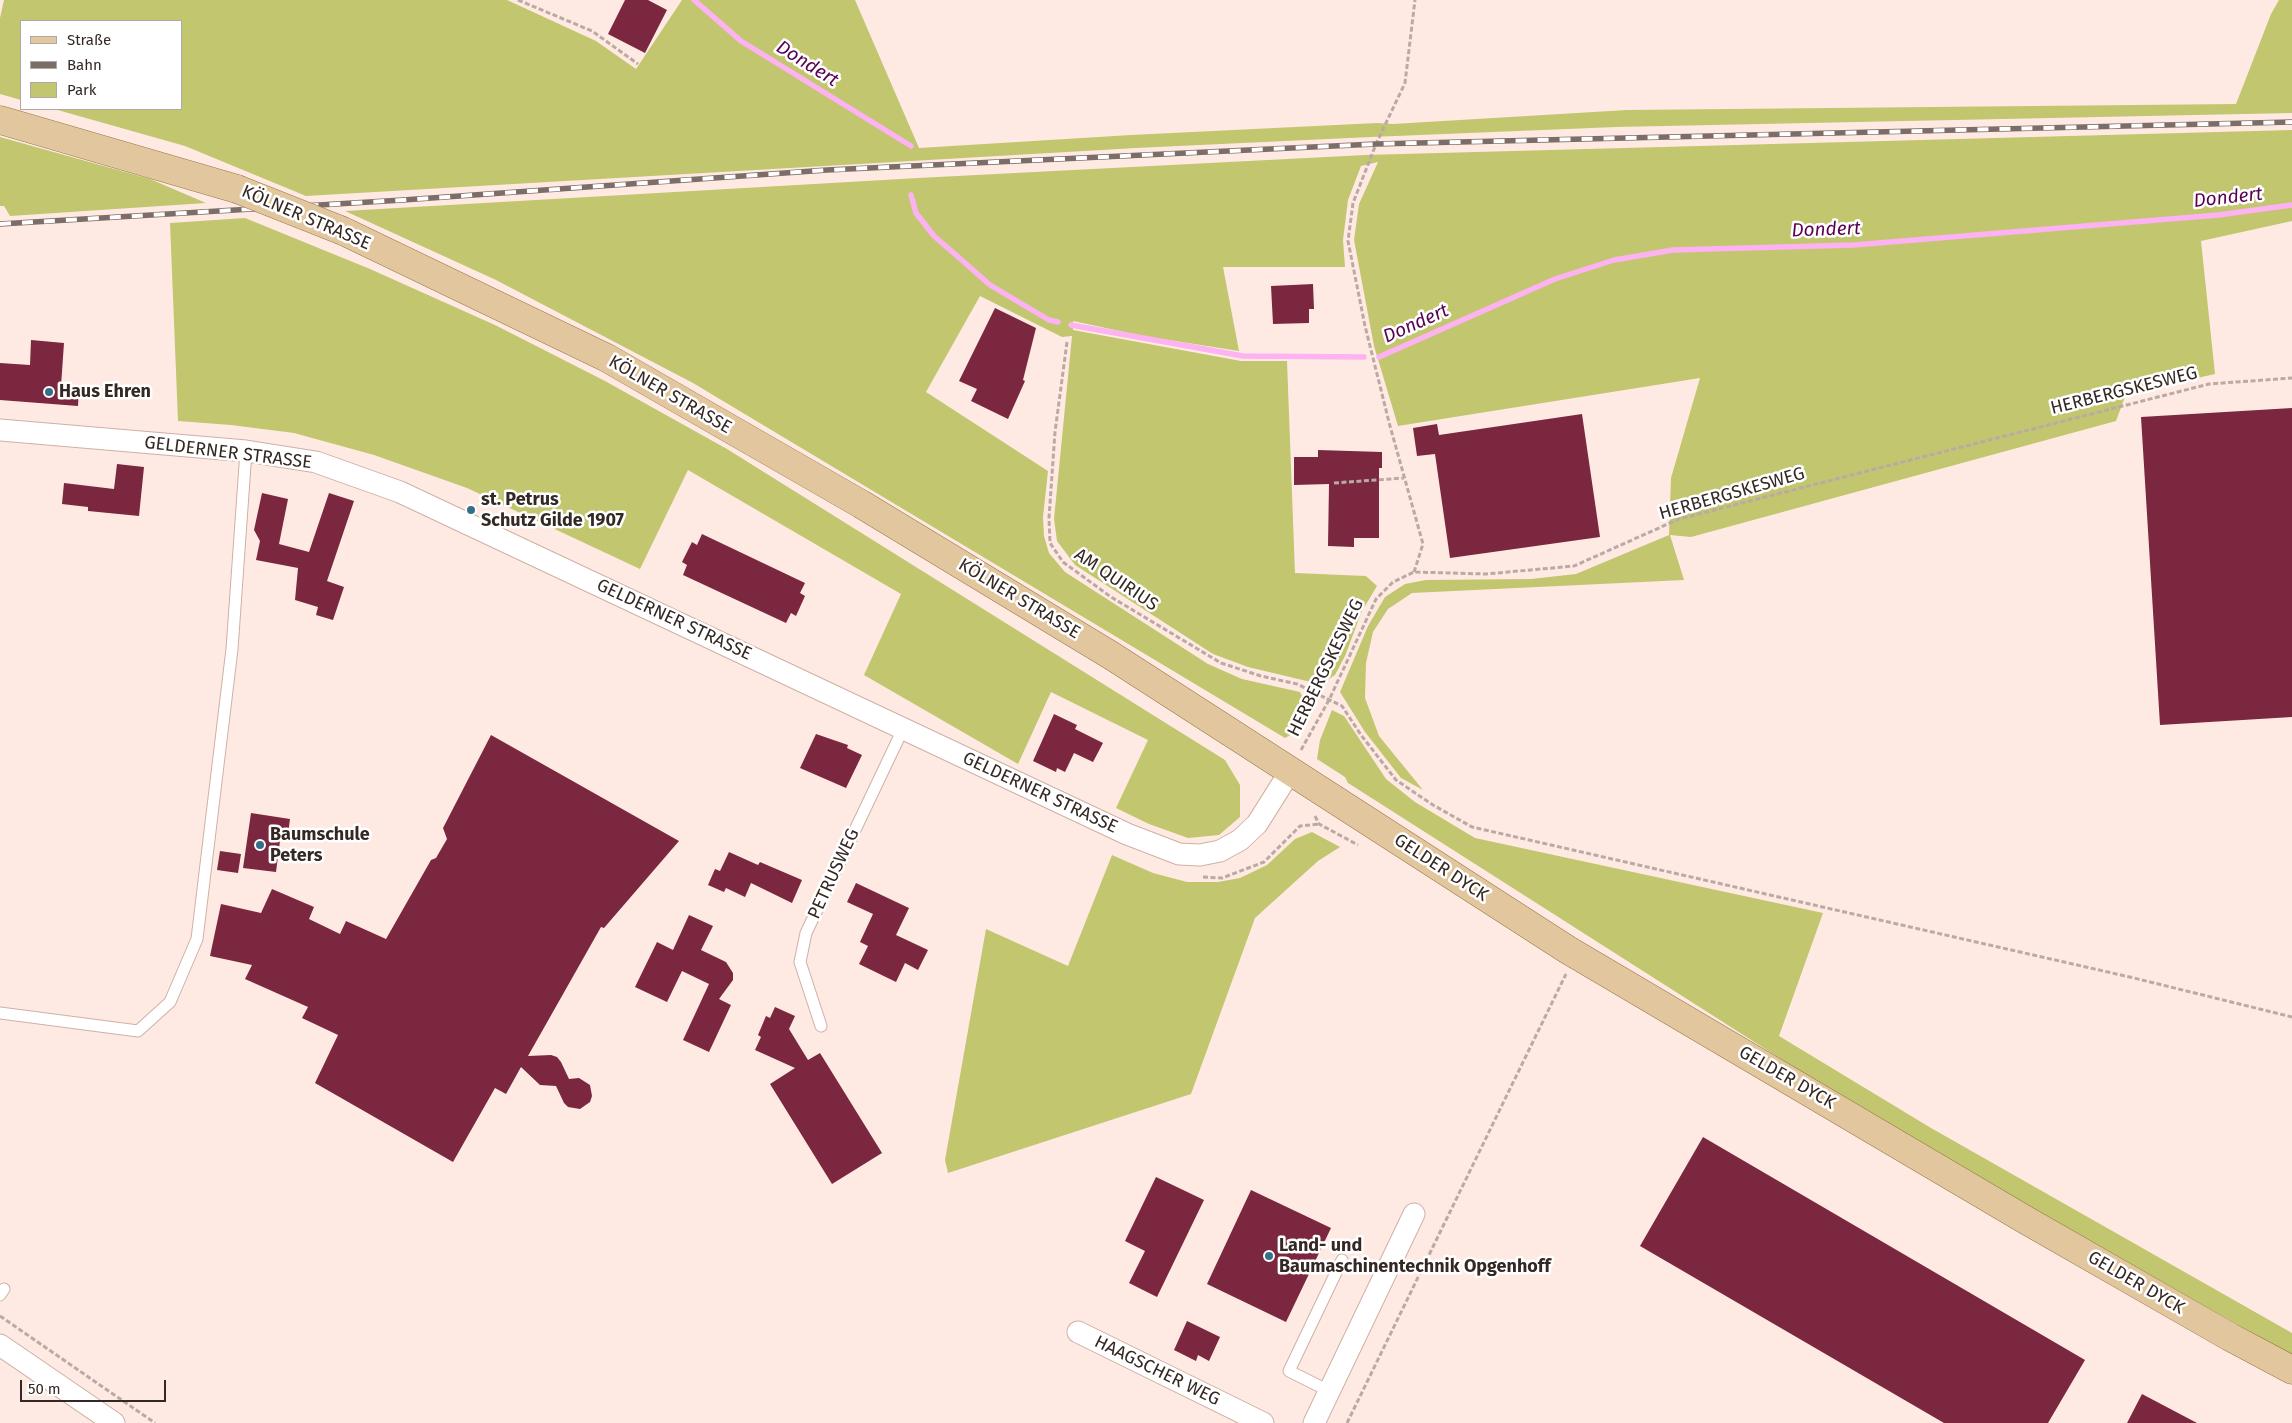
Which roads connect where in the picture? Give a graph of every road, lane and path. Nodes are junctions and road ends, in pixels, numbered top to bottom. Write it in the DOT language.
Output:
graph roads {
  1 [pos="518,0"];
  2 [pos="1415,0"];
  3 [pos="638,64"];
  4 [pos="0,120"];
  5 [pos="1067,342"];
  6 [pos="2292,378"];
  7 [pos="0,430"];
  8 [pos="246,451"];
  9 [pos="1404,478"];
  10 [pos="1334,483"];
  11 [pos="1414,572"];
  12 [pos="1329,700"];
  13 [pos="903,729"];
  14 [pos="1291,770"];
  15 [pos="1568,950"];
  16 [pos="0,1013"];
  17 [pos="2292,1017"];
  18 [pos="821,1026"];
  19 [pos="1414,1214"];
  20 [pos="1342,1260"];
  21 [pos="0,1316"];
  22 [pos="1078,1332"];
  23 [pos="0,1345"];
  24 [pos="2292,1370"];
  25 [pos="1329,1391"];
  26 [pos="114,1423"];
  27 [pos="156,1423"];
  28 [pos="1263,1423"];
  29 [pos="1314,1423"];
  30 [pos="1347,1423"];
  1 -- 3 [label="path"];
  2 -- 9 [label="path"];
  4 -- 14 [label="main road, KÖLNER STRASSE, bridge"];
  5 -- 12 [label="path, AM QUIRIUS"];
  6 -- 11 [label="path, HERBERGSKESWEG"];
  7 -- 8 [label="street, GELDERNER STRASSE"];
  8 -- 13 [label="street, GELDERNER STRASSE"];
  8 -- 16 [label="lane"];
  9 -- 10 [label="path"];
  9 -- 11 [label="path"];
  11 -- 12 [label="path, HERBERGSKESWEG"];
  12 -- 14 [label="path, HERBERGSKESWEG"];
  12 -- 17 [label="path, AM QUIRIUS"];
  13 -- 14 [label="street, GELDERNER STRASSE"];
  13 -- 18 [label="lane, PETRUSWEG"];
  14 -- 15 [label="main road, GELDER DYCK"];
  15 -- 24 [label="main road, GELDER DYCK"];
  15 -- 30 [label="path"];
  19 -- 25 [label="street"];
  20 -- 25 [label="lane"];
  21 -- 27 [label="path"];
  22 -- 28 [label="street, HAAGSCHER WEG"];
  23 -- 26 [label="street"];
  25 -- 29 [label="street"];
}
